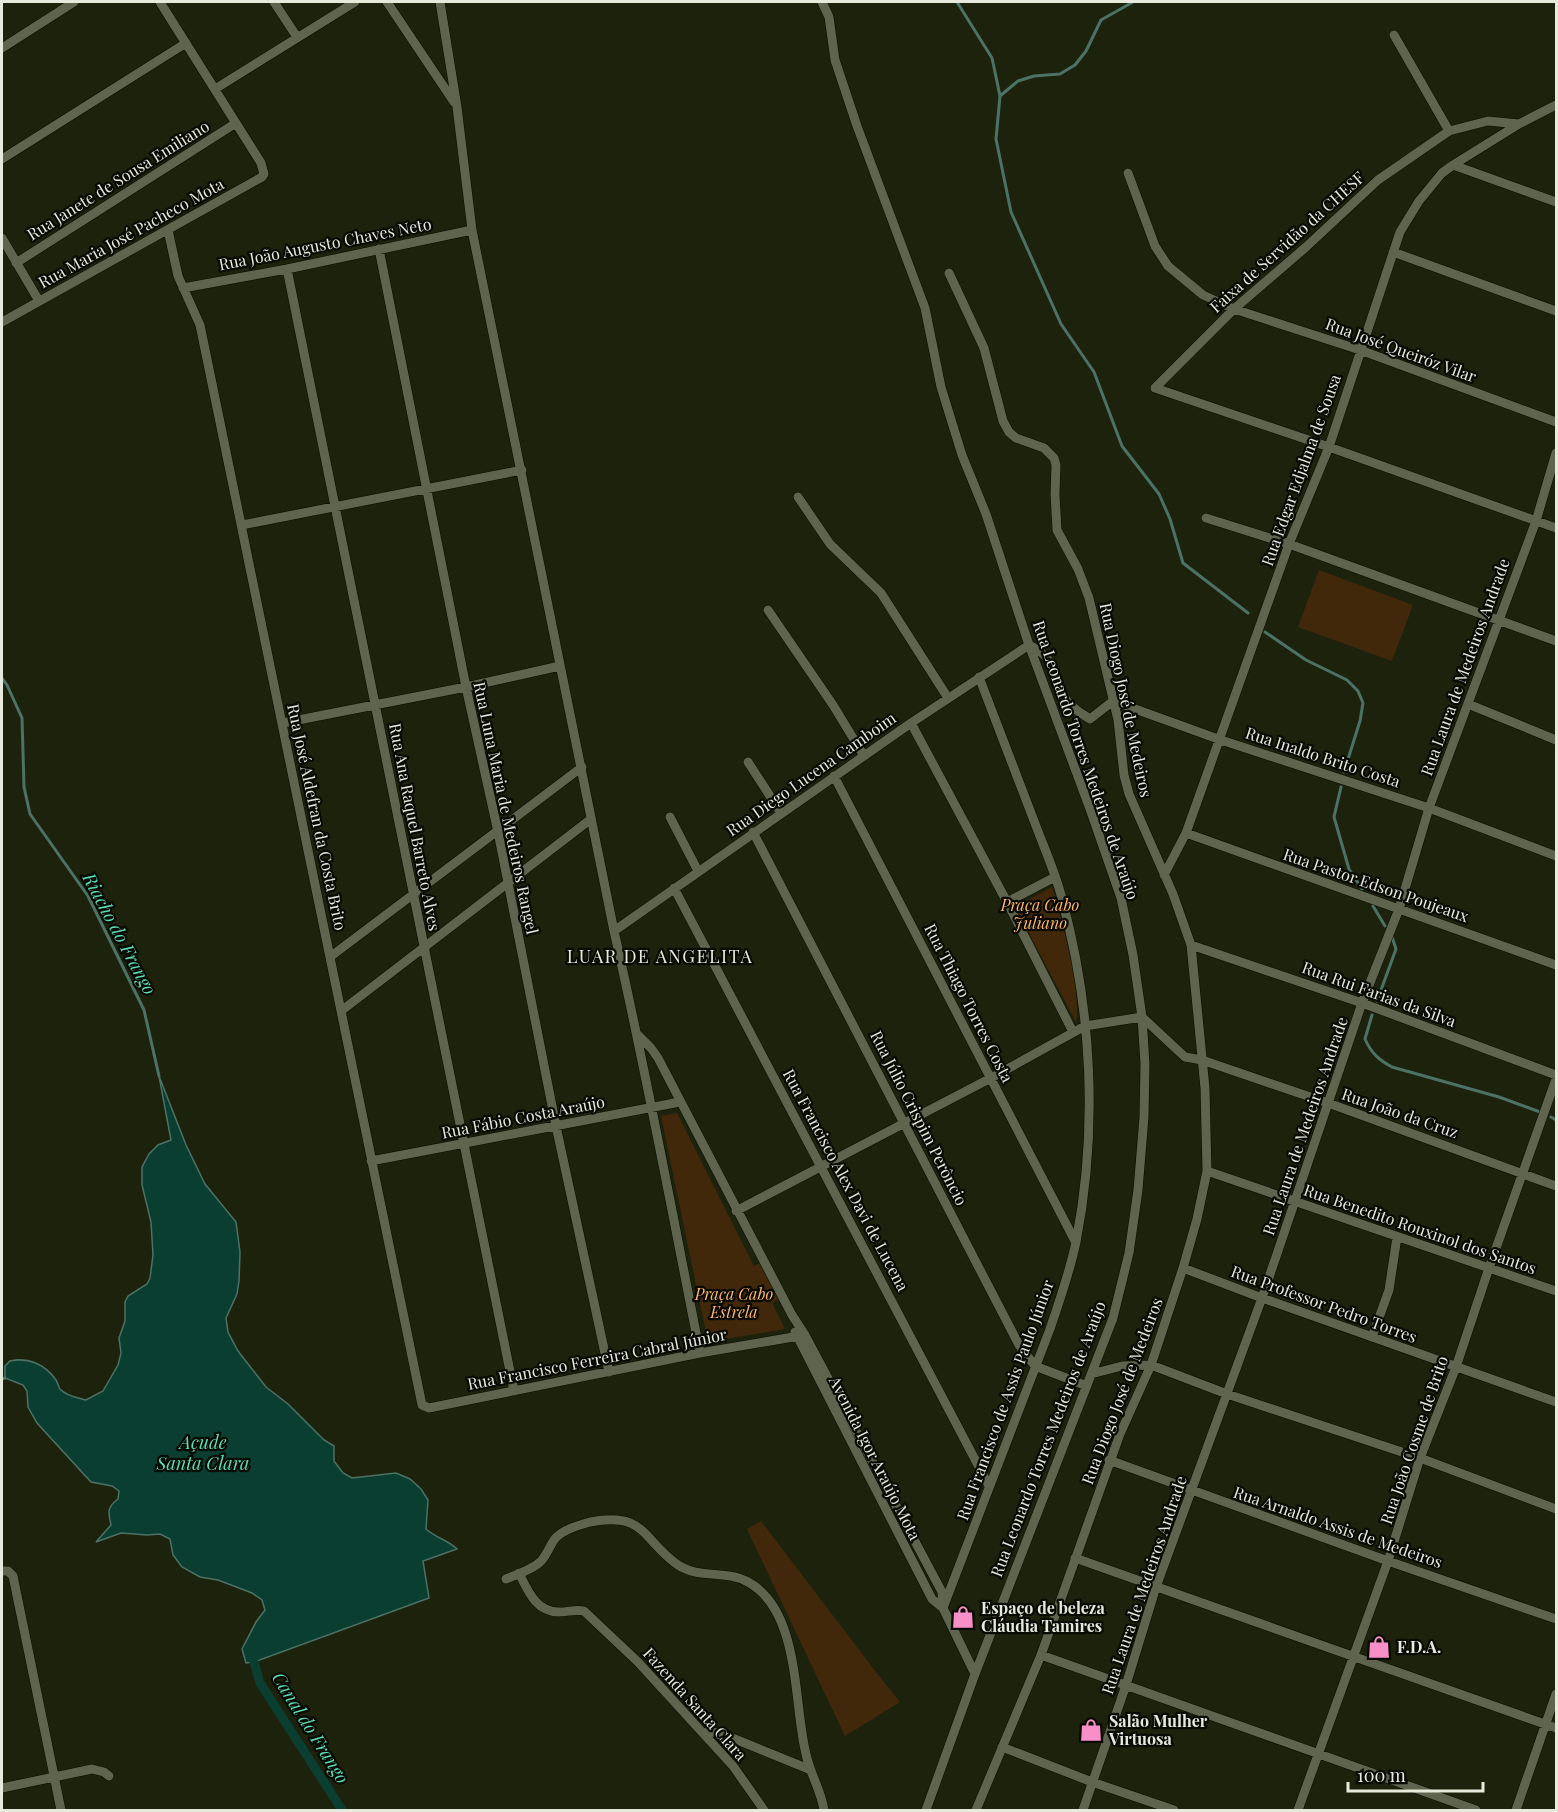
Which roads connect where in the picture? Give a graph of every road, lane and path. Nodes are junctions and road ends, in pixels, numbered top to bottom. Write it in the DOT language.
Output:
graph roads {
  1 [pos="74,2"];
  2 [pos="160,2"];
  3 [pos="274,2"];
  4 [pos="355,2"];
  5 [pos="387,2"];
  6 [pos="440,2"];
  7 [pos="822,2"];
  8 [pos="1394,35"];
  9 [pos="297,37"];
  10 [pos="186,44"];
  11 [pos="2,48"];
  12 [pos="215,89"];
  13 [pos="1557,105"];
  14 [pos="457,106"];
  15 [pos="236,123"];
  16 [pos="1519,124"];
  17 [pos="1449,131"];
  18 [pos="2,159"];
  19 [pos="1453,165"];
  20 [pos="1128,173"];
  21 [pos="1557,202"];
  22 [pos="168,230"];
  23 [pos="472,230"];
  24 [pos="2,238"];
  25 [pos="379,249"];
  26 [pos="1393,252"];
  27 [pos="16,263"];
  28 [pos="286,268"];
  29 [pos="949,273"];
  30 [pos="183,288"];
  31 [pos="39,301"];
  32 [pos="1234,309"];
  33 [pos="1557,311"];
  34 [pos="2,322"];
  35 [pos="1360,350"];
  36 [pos="1557,422"];
  37 [pos="1329,447"];
  38 [pos="1557,453"];
  39 [pos="522,470"];
  40 [pos="426,488"];
  41 [pos="798,497"];
  42 [pos="335,506"];
  43 [pos="1206,518"];
  44 [pos="1536,521"];
  45 [pos="242,525"];
  46 [pos="1557,528"];
  47 [pos="1289,544"];
  48 [pos="768,610"];
  49 [pos="1499,620"];
  50 [pos="1557,641"];
  51 [pos="1029,645"];
  52 [pos="560,666"];
  53 [pos="979,677"];
  54 [pos="466,687"];
  55 [pos="948,698"];
  56 [pos="1113,701"];
  57 [pos="1468,704"];
  58 [pos="375,706"];
  59 [pos="283,723"];
  60 [pos="911,723"];
  61 [pos="1218,739"];
  62 [pos="1557,740"];
  63 [pos="864,756"];
  64 [pos="748,762"];
  65 [pos="582,767"];
  66 [pos="834,776"];
  67 [pos="1429,808"];
  68 [pos="780,813"];
  69 [pos="670,817"];
  70 [pos="591,819"];
  71 [pos="498,832"];
  72 [pos="753,832"];
  73 [pos="1186,833"];
  74 [pos="1557,856"];
  75 [pos="698,871"];
  76 [pos="1164,875"];
  77 [pos="1055,877"];
  78 [pos="507,884"];
  79 [pos="674,888"];
  80 [pos="413,894"];
  81 [pos="1006,902"];
  82 [pos="1399,909"];
  83 [pos="614,931"];
  84 [pos="1191,945"];
  85 [pos="424,947"];
  86 [pos="330,957"];
  87 [pos="1557,965"];
  88 [pos="1362,1003"];
  89 [pos="341,1011"];
  90 [pos="1142,1017"];
  91 [pos="1085,1026"];
  92 [pos="1073,1032"];
  93 [pos="638,1035"];
  94 [pos="1202,1060"];
  95 [pos="1557,1077"];
  96 [pos="991,1078"];
  97 [pos="680,1102"];
  98 [pos="1328,1103"];
  99 [pos="650,1107"];
  100 [pos="905,1123"];
  101 [pos="556,1126"];
  102 [pos="464,1144"];
  103 [pos="371,1161"];
  104 [pos="822,1166"];
  105 [pos="1207,1172"];
  106 [pos="1523,1172"];
  107 [pos="1557,1186"];
  108 [pos="1295,1203"];
  109 [pos="736,1211"];
  110 [pos="1397,1237"];
  111 [pos="1076,1243"];
  112 [pos="1489,1268"];
  113 [pos="1183,1269"];
  114 [pos="1557,1291"];
  115 [pos="1262,1298"];
  116 [pos="800,1336"];
  117 [pos="1372,1337"];
  118 [pos="700,1353"];
  119 [pos="1152,1365"];
  120 [pos="1035,1366"];
  121 [pos="1456,1366"];
  122 [pos="609,1372"];
  123 [pos="1091,1374"];
  124 [pos="1087,1386"];
  125 [pos="514,1391"];
  126 [pos="1227,1394"];
  127 [pos="1557,1402"];
  128 [pos="429,1408"];
  129 [pos="1420,1458"];
  130 [pos="1110,1460"];
  131 [pos="989,1486"];
  132 [pos="1193,1491"];
  133 [pos="1557,1509"];
  134 [pos="1075,1557"];
  135 [pos="1388,1561"];
  136 [pos="2,1571"];
  137 [pos="519,1573"];
  138 [pos="506,1579"];
  139 [pos="1156,1587"];
  140 [pos="943,1608"];
  141 [pos="1557,1619"];
  142 [pos="1041,1655"];
  143 [pos="1354,1657"];
  144 [pos="975,1674"];
  145 [pos="1126,1685"];
  146 [pos="1557,1694"];
  147 [pos="1546,1724"];
  148 [pos="1557,1728"];
  149 [pos="703,1733"];
  150 [pos="1002,1747"];
  151 [pos="1320,1754"];
  152 [pos="810,1770"];
  153 [pos="54,1776"];
  154 [pos="109,1776"];
  155 [pos="1092,1782"];
  156 [pos="2,1788"];
  157 [pos="61,1810"];
  158 [pos="764,1810"];
  159 [pos="824,1810"];
  160 [pos="926,1810"];
  161 [pos="976,1810"];
  162 [pos="1083,1810"];
  163 [pos="1174,1810"];
  164 [pos="1298,1810"];
  165 [pos="1476,1810"];
  166 [pos="1516,1810"];
  1 -- 11 [label="street"];
  2 -- 10 [label="street"];
  3 -- 9 [label="street"];
  4 -- 9 [label="street"];
  5 -- 14 [label="street"];
  6 -- 14 [label="street"];
  7 -- 51 [label="street, Rua Leonardo Torres Medeiros de Araújo"];
  8 -- 17 [label="street"];
  9 -- 12 [label="street"];
  10 -- 12 [label="street"];
  10 -- 18 [label="street"];
  12 -- 15 [label="street"];
  13 -- 16 [label="street, Rua Edgar Edjalma de Sousa"];
  14 -- 23 [label="street"];
  15 -- 22 [label="street, Rua Maria José Pacheco Mota"];
  15 -- 27 [label="street, Rua Janete de Sousa Emiliano"];
  16 -- 17 [label="street, Faixa de Servidão da CHESF"];
  16 -- 19 [label="street, Rua Edgar Edjalma de Sousa"];
  17 -- 32 [label="street, Faixa de Servidão da CHESF"];
  19 -- 21 [label="street"];
  19 -- 26 [label="street, Rua Edgar Edjalma de Sousa"];
  20 -- 32 [label="street, Rua José Queiróz Vilar"];
  22 -- 30 [label="street, Rua José Aldefran da Costa Brito"];
  22 -- 31 [label="street, Rua Maria José Pacheco Mota"];
  23 -- 25 [label="street, Rua João Augusto Chaves Neto"];
  23 -- 39 [label="street"];
  24 -- 27 [label="street"];
  25 -- 28 [label="street, Rua João Augusto Chaves Neto"];
  25 -- 40 [label="street, Rua Luna Maria de Medeiros Rangel"];
  26 -- 33 [label="street"];
  26 -- 35 [label="street, Rua Edgar Edjalma de Sousa"];
  27 -- 31 [label="street"];
  28 -- 30 [label="street, Rua João Augusto Chaves Neto"];
  28 -- 42 [label="street, Rua Ana Raquel Barreto Alves"];
  29 -- 56 [label="street, Rua Diogo José de Medeiros"];
  30 -- 45 [label="street, Rua José Aldefran da Costa Brito"];
  31 -- 34 [label="street, Rua Maria José Pacheco Mota"];
  32 -- 35 [label="street, Rua José Queiróz Vilar"];
  32 -- 37 [label="street, Faixa de Servidão da CHESF"];
  35 -- 36 [label="street, Rua José Queiróz Vilar"];
  35 -- 37 [label="street, Rua Edgar Edjalma de Sousa"];
  37 -- 44 [label="street"];
  37 -- 47 [label="street, Rua Edgar Edjalma de Sousa"];
  38 -- 44 [label="street, Rua Laura de Medeiros Andrade"];
  39 -- 40 [label="street"];
  39 -- 52 [label="street"];
  40 -- 42 [label="street"];
  40 -- 54 [label="street, Rua Luna Maria de Medeiros Rangel"];
  41 -- 55 [label="street"];
  42 -- 45 [label="street"];
  42 -- 58 [label="street, Rua Ana Raquel Barreto Alves"];
  43 -- 47 [label="street"];
  44 -- 46 [label="street"];
  44 -- 49 [label="street, Rua Laura de Medeiros Andrade"];
  45 -- 59 [label="street, Rua José Aldefran da Costa Brito"];
  47 -- 49 [label="street"];
  47 -- 61 [label="street, Rua Edgar Edjalma de Sousa"];
  48 -- 63 [label="street"];
  49 -- 50 [label="street"];
  49 -- 57 [label="street, Rua Laura de Medeiros Andrade"];
  51 -- 53 [label="street, Rua Diego Lucena Camboim"];
  51 -- 56 [label="street"];
  51 -- 90 [label="street, Rua Leonardo Torres Medeiros de Araújo"];
  52 -- 54 [label="street"];
  52 -- 65 [label="street"];
  53 -- 55 [label="street, Rua Diego Lucena Camboim"];
  53 -- 77 [label="street, Rua Francisco de Assis Paulo Júnior"];
  54 -- 58 [label="street"];
  54 -- 71 [label="street, Rua Luna Maria de Medeiros Rangel"];
  55 -- 60 [label="street, Rua Diego Lucena Camboim"];
  56 -- 61 [label="street, Rua Inaldo Brito Costa"];
  56 -- 76 [label="street, Rua Diogo José de Medeiros"];
  57 -- 62 [label="street"];
  57 -- 67 [label="street, Rua Laura de Medeiros Andrade"];
  58 -- 59 [label="street"];
  58 -- 80 [label="street, Rua Ana Raquel Barreto Alves"];
  59 -- 86 [label="street, Rua José Aldefran da Costa Brito"];
  60 -- 63 [label="street, Rua Diego Lucena Camboim"];
  60 -- 81 [label="street"];
  61 -- 67 [label="street, Rua Inaldo Brito Costa"];
  61 -- 73 [label="street, Rua Edgar Edjalma de Sousa"];
  63 -- 66 [label="street, Rua Diego Lucena Camboim"];
  64 -- 68 [label="street"];
  65 -- 70 [label="street"];
  65 -- 71 [label="street"];
  66 -- 68 [label="street, Rua Diego Lucena Camboim"];
  66 -- 96 [label="street, Rua Thiago Torres Costa"];
  67 -- 74 [label="street, Rua Inaldo Brito Costa"];
  67 -- 82 [label="street, Rua Laura de Medeiros Andrade"];
  68 -- 72 [label="street, Rua Diego Lucena Camboim"];
  69 -- 75 [label="street"];
  70 -- 78 [label="street"];
  70 -- 83 [label="street"];
  71 -- 78 [label="street, Rua Luna Maria de Medeiros Rangel"];
  71 -- 80 [label="street"];
  72 -- 75 [label="street, Rua Diego Lucena Camboim"];
  72 -- 100 [label="street, Rua Júlio Crispim Perôncio"];
  73 -- 76 [label="street, Rua Edgar Edjalma de Sousa"];
  73 -- 82 [label="street, Rua Pastor Edson Poujeaux"];
  75 -- 79 [label="street, Rua Diego Lucena Camboim"];
  76 -- 84 [label="street, Rua Diogo José de Medeiros"];
  77 -- 81 [label="street"];
  77 -- 91 [label="street, Rua Francisco de Assis Paulo Júnior"];
  78 -- 85 [label="street"];
  78 -- 101 [label="street, Rua Luna Maria de Medeiros Rangel"];
  79 -- 83 [label="street, Rua Diego Lucena Camboim"];
  79 -- 104 [label="street, Rua Francisco Alex Davi de Lucena"];
  80 -- 85 [label="street, Rua Ana Raquel Barreto Alves"];
  80 -- 86 [label="street"];
  81 -- 92 [label="street"];
  82 -- 87 [label="street, Rua Pastor Edson Poujeaux"];
  82 -- 88 [label="street, Rua Laura de Medeiros Andrade"];
  83 -- 93 [label="street"];
  84 -- 88 [label="street, Rua Rui Farias da Silva"];
  84 -- 94 [label="street, Rua Diogo José de Medeiros"];
  85 -- 89 [label="street"];
  85 -- 102 [label="street, Rua Ana Raquel Barreto Alves"];
  86 -- 89 [label="street, Rua José Aldefran da Costa Brito"];
  88 -- 95 [label="street, Rua Rui Farias da Silva"];
  88 -- 98 [label="street, Rua Laura de Medeiros Andrade"];
  89 -- 103 [label="street, Rua José Aldefran da Costa Brito"];
  90 -- 91 [label="street"];
  90 -- 94 [label="street, Rua João da Cruz"];
  90 -- 123 [label="street, Rua Leonardo Torres Medeiros de Araújo"];
  91 -- 92 [label="street"];
  91 -- 111 [label="street, Rua Francisco de Assis Paulo Júnior"];
  92 -- 96 [label="street"];
  93 -- 97 [label="street, Avenida Igor Araújo Mota"];
  93 -- 99 [label="street"];
  94 -- 98 [label="street, Rua João da Cruz"];
  94 -- 105 [label="street, Rua Diogo José de Medeiros"];
  95 -- 106 [label="street, Rua João Cosme de Brito"];
  96 -- 100 [label="street"];
  96 -- 111 [label="street, Rua Thiago Torres Costa"];
  97 -- 99 [label="street, Rua Fábio Costa Araújo"];
  97 -- 109 [label="street, Avenida Igor Araújo Mota"];
  98 -- 106 [label="street, Rua João da Cruz"];
  98 -- 108 [label="street, Rua Laura de Medeiros Andrade"];
  99 -- 101 [label="street, Rua Fábio Costa Araújo"];
  99 -- 118 [label="street"];
  100 -- 104 [label="street"];
  100 -- 120 [label="street, Rua Júlio Crispim Perôncio"];
  101 -- 102 [label="street, Rua Fábio Costa Araújo"];
  101 -- 122 [label="street, Rua Luna Maria de Medeiros Rangel"];
  102 -- 103 [label="street, Rua Fábio Costa Araújo"];
  102 -- 125 [label="street, Rua Ana Raquel Barreto Alves"];
  103 -- 128 [label="street, Rua José Aldefran da Costa Brito"];
  104 -- 109 [label="street"];
  104 -- 131 [label="street, Rua Francisco Alex Davi de Lucena"];
  105 -- 108 [label="street, Rua Benedito Rouxinol dos Santos"];
  105 -- 113 [label="street, Rua Diogo José de Medeiros"];
  106 -- 107 [label="street, Rua João da Cruz"];
  106 -- 112 [label="street, Rua João Cosme de Brito"];
  108 -- 110 [label="street, Rua Benedito Rouxinol dos Santos"];
  108 -- 115 [label="street, Rua Laura de Medeiros Andrade"];
  109 -- 116 [label="street, Avenida Igor Araújo Mota"];
  110 -- 112 [label="street, Rua Benedito Rouxinol dos Santos"];
  110 -- 117 [label="street"];
  111 -- 120 [label="street, Rua Francisco de Assis Paulo Júnior"];
  112 -- 114 [label="street, Rua Benedito Rouxinol dos Santos"];
  112 -- 121 [label="street, Rua João Cosme de Brito"];
  113 -- 115 [label="street, Rua Professor Pedro Torres"];
  113 -- 119 [label="street, Rua Diogo José de Medeiros"];
  115 -- 117 [label="street, Rua Professor Pedro Torres"];
  115 -- 126 [label="street, Rua Laura de Medeiros Andrade"];
  116 -- 118 [label="street, Rua Francisco Ferreira Cabral Júnior"];
  116 -- 140 [label="street, Avenida Igor Araújo Mota"];
  117 -- 121 [label="street, Rua Professor Pedro Torres"];
  118 -- 122 [label="street, Rua Francisco Ferreira Cabral Júnior"];
  119 -- 123 [label="street"];
  119 -- 126 [label="street"];
  119 -- 130 [label="street, Rua Diogo José de Medeiros"];
  120 -- 124 [label="street"];
  120 -- 131 [label="street, Rua Francisco de Assis Paulo Júnior"];
  121 -- 127 [label="street, Rua Professor Pedro Torres"];
  121 -- 129 [label="street, Rua João Cosme de Brito"];
  122 -- 125 [label="street, Rua Francisco Ferreira Cabral Júnior"];
  123 -- 124 [label="street, Rua Leonardo Torres Medeiros de Araújo"];
  124 -- 144 [label="street, Rua Leonardo Torres Medeiros de Araújo"];
  125 -- 128 [label="street, Rua Francisco Ferreira Cabral Júnior"];
  126 -- 129 [label="street"];
  126 -- 132 [label="street, Rua Laura de Medeiros Andrade"];
  129 -- 133 [label="street"];
  129 -- 135 [label="street, Rua João Cosme de Brito"];
  130 -- 132 [label="street, Rua Arnaldo Assis de Medeiros"];
  130 -- 134 [label="street, Rua Diogo José de Medeiros"];
  131 -- 140 [label="street, Rua Francisco de Assis Paulo Júnior"];
  132 -- 135 [label="street, Rua Arnaldo Assis de Medeiros"];
  132 -- 139 [label="street, Rua Laura de Medeiros Andrade"];
  134 -- 139 [label="street"];
  134 -- 142 [label="street, Rua Diogo José de Medeiros"];
  135 -- 141 [label="street, Rua Arnaldo Assis de Medeiros"];
  135 -- 143 [label="street, Rua João Cosme de Brito"];
  136 -- 153 [label="street"];
  137 -- 138 [label="street"];
  137 -- 149 [label="street, Fazenda Santa Clara"];
  137 -- 152 [label="street"];
  139 -- 143 [label="street"];
  139 -- 145 [label="street, Rua Laura de Medeiros Andrade"];
  140 -- 144 [label="street, Avenida Igor Araújo Mota"];
  142 -- 145 [label="street"];
  142 -- 150 [label="street, Rua Diogo José de Medeiros"];
  143 -- 147 [label="street"];
  143 -- 151 [label="street, Rua João Cosme de Brito"];
  144 -- 160 [label="street, Rua Leonardo Torres Medeiros de Araújo"];
  145 -- 151 [label="street"];
  145 -- 155 [label="street, Rua Laura de Medeiros Andrade"];
  146 -- 147 [label="street"];
  147 -- 148 [label="street"];
  147 -- 166 [label="street"];
  149 -- 152 [label="street"];
  149 -- 158 [label="street, Fazenda Santa Clara"];
  150 -- 155 [label="street"];
  150 -- 161 [label="street, Rua Diogo José de Medeiros"];
  151 -- 164 [label="street, Rua João Cosme de Brito"];
  151 -- 165 [label="street"];
  152 -- 159 [label="street"];
  153 -- 154 [label="street"];
  153 -- 156 [label="street"];
  153 -- 157 [label="street"];
  155 -- 162 [label="street, Rua Laura de Medeiros Andrade"];
  155 -- 163 [label="street"];
}
